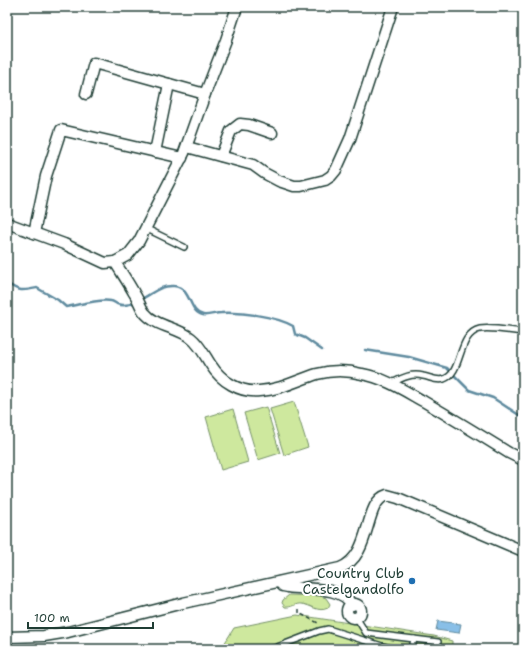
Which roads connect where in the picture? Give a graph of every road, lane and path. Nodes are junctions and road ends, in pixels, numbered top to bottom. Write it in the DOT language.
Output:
graph roads {
  1 [pos="237,7"];
  2 [pos="393,7"];
  3 [pos="169,84"];
  4 [pos="86,94"];
  5 [pos="205,94"];
  6 [pos="272,133"];
  7 [pos="187,147"];
  8 [pos="154,152"];
  9 [pos="221,156"];
  10 [pos="182,158"];
  11 [pos="7,223"];
  12 [pos="145,228"];
  13 [pos="34,233"];
  14 [pos="184,247"];
  15 [pos="115,262"];
  16 [pos="523,332"];
  17 [pos="392,383"];
  18 [pos="523,460"];
  19 [pos="523,551"];
  20 [pos="279,582"];
  21 [pos="299,609"];
  22 [pos="356,617"];
  23 [pos="323,629"];
  24 [pos="7,637"];
  25 [pos="414,639"];
  26 [pos="272,649"];
  27 [pos="396,649"];
  28 [pos="412,649"];
  29 [pos="437,649"];
  1 -- 5 [label="street"];
  2 -- 9 [label="street"];
  3 -- 4 [label="street"];
  3 -- 5 [label="street"];
  3 -- 8 [label="street"];
  5 -- 7 [label="street"];
  6 -- 9 [label="street"];
  7 -- 9 [label="street"];
  7 -- 10 [label="street"];
  8 -- 10 [label="street"];
  8 -- 13 [label="street"];
  10 -- 12 [label="street"];
  11 -- 13 [label="street"];
  12 -- 14 [label="lane"];
  12 -- 15 [label="street"];
  13 -- 15 [label="street"];
  15 -- 17 [label="street"];
  16 -- 17 [label="lane"];
  17 -- 18 [label="street"];
  19 -- 20 [label="street"];
  20 -- 22 [label="street"];
  20 -- 24 [label="street"];
  21 -- 23 [label="path"];
  22 -- 25 [label="lane"];
  23 -- 26 [label="lane"];
  23 -- 27 [label="lane"];
  25 -- 28 [label="lane"];
  25 -- 29 [label="lane"];
}
